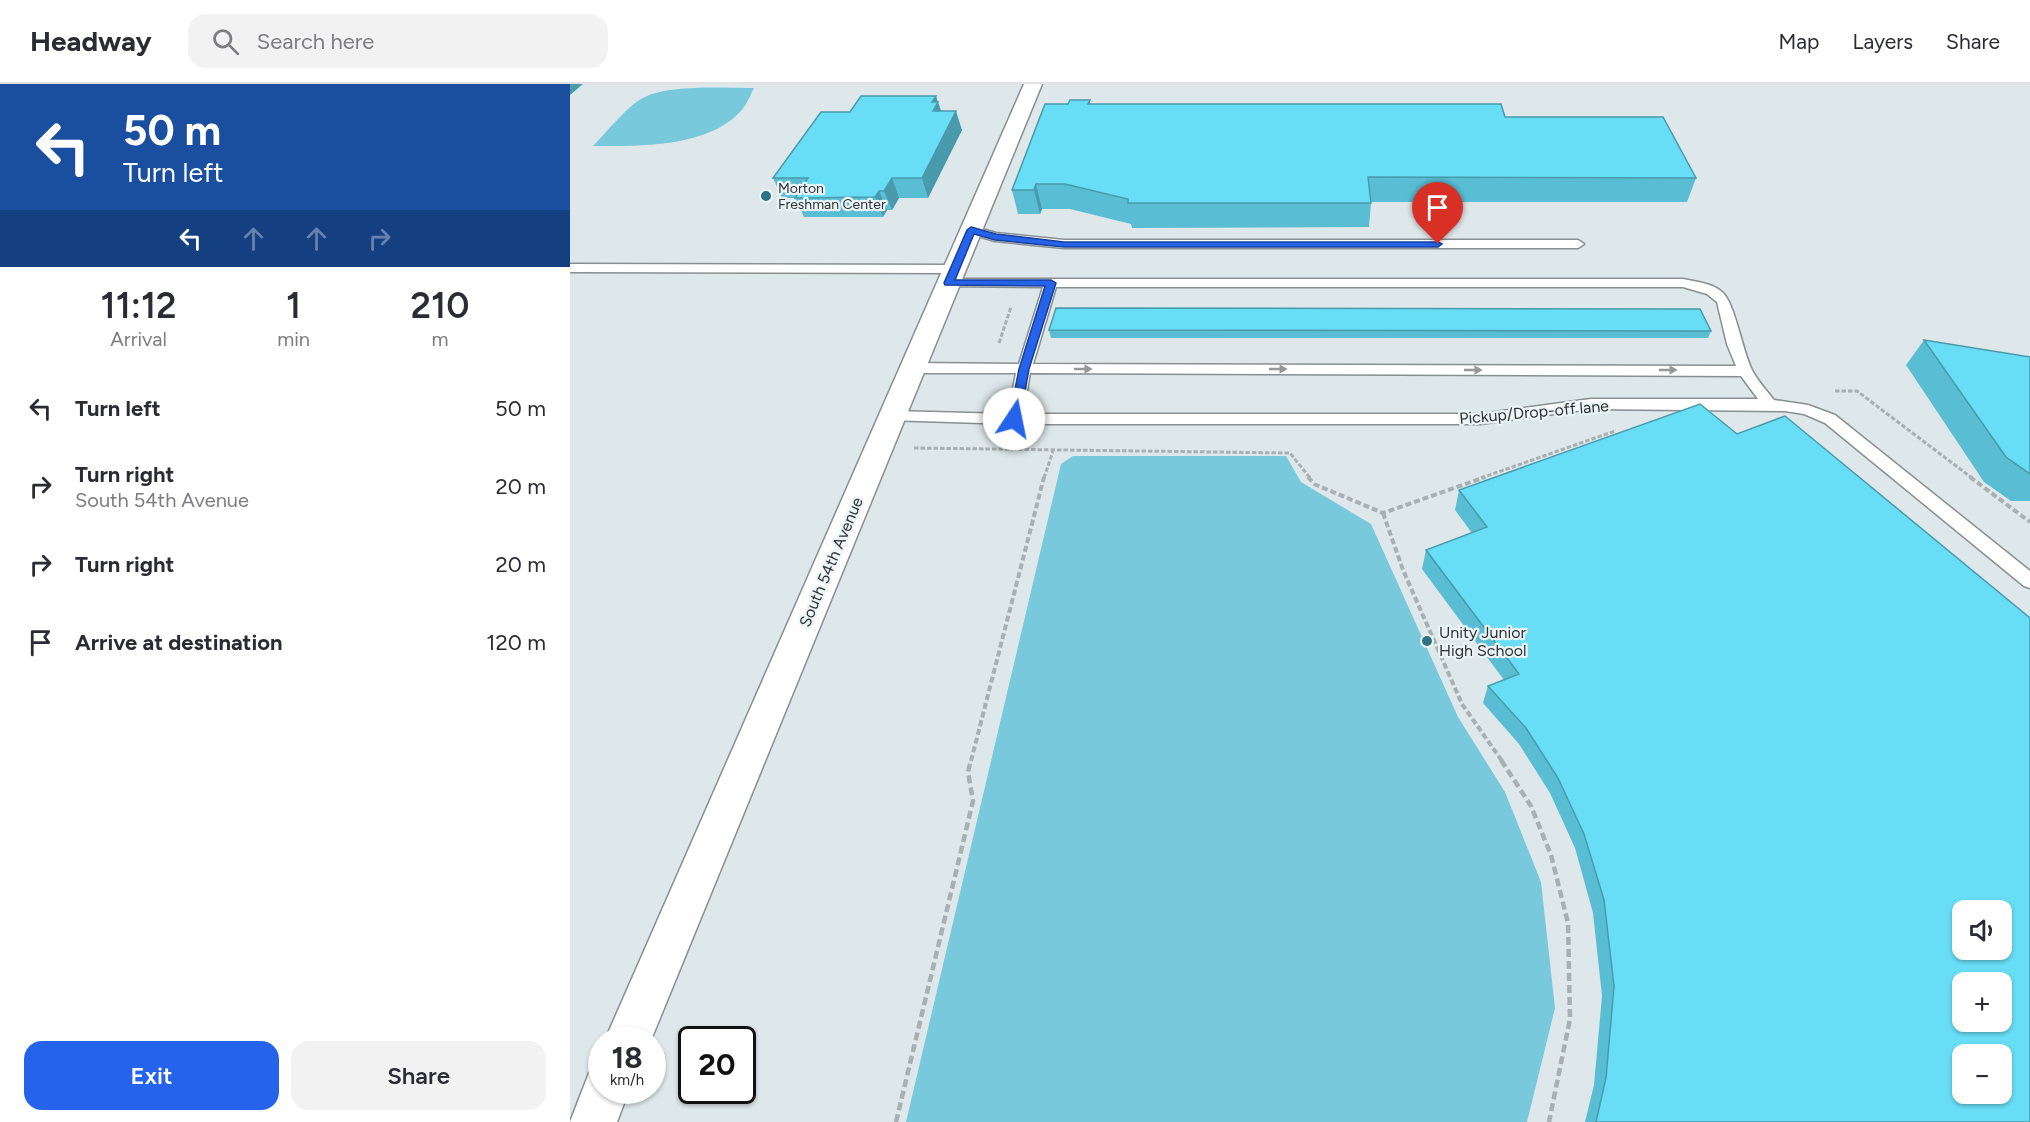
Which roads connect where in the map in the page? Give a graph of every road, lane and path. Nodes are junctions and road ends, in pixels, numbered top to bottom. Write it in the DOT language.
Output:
graph roads {
  1 [pos="1033,84"];
  2 [pos="971,230"];
  3 [pos="1578,244"];
  4 [pos="570,268"];
  5 [pos="952,276"];
  6 [pos="1051,283"];
  7 [pos="1013,301"];
  8 [pos="1038,326"];
  9 [pos="1004,327"];
  10 [pos="996,352"];
  11 [pos="913,368"];
  12 [pos="1024,369"];
  13 [pos="1745,371"];
  14 [pos="1825,391"];
  15 [pos="1769,404"];
  16 [pos="892,416"];
  17 [pos="1014,419"];
  18 [pos="1619,430"];
  19 [pos="909,448"];
  20 [pos="1563,450"];
  21 [pos="1053,451"];
  22 [pos="1571,457"];
  23 [pos="1383,513"];
  24 [pos="2030,522"];
  25 [pos="2030,581"];
  26 [pos="634,1026"];
  27 [pos="600,1104"];
  28 [pos="592,1122"];
  29 [pos="896,1122"];
  30 [pos="1549,1122"];
  1 -- 2 [label="street, South 54th Avenue"];
  2 -- 3 [label="lane"];
  2 -- 5 [label="street, South 54th Avenue"];
  4 -- 5 [label="lane"];
  5 -- 6 [label="lane"];
  5 -- 11 [label="street, South 54th Avenue"];
  6 -- 8 [label="lane"];
  6 -- 13 [label="lane"];
  7 -- 9 [label="path"];
  8 -- 9 [label="path"];
  8 -- 12 [label="lane"];
  9 -- 10 [label="path"];
  11 -- 12 [label="lane"];
  11 -- 16 [label="street, South 54th Avenue"];
  12 -- 13 [label="lane, one-way"];
  12 -- 17 [label="lane"];
  13 -- 15 [label="lane"];
  14 -- 24 [label="path"];
  15 -- 17 [label="lane, Pickup/Drop-off lane"];
  15 -- 25 [label="lane, Pickup/Drop-off lane"];
  16 -- 17 [label="lane, Pickup/Drop-off lane"];
  16 -- 26 [label="street, South 54th Avenue"];
  18 -- 20 [label="path"];
  19 -- 21 [label="path"];
  20 -- 22 [label="path"];
  20 -- 23 [label="path"];
  21 -- 23 [label="path"];
  21 -- 29 [label="path"];
  23 -- 30 [label="path"];
  27 -- 28 [label="street"];
}
